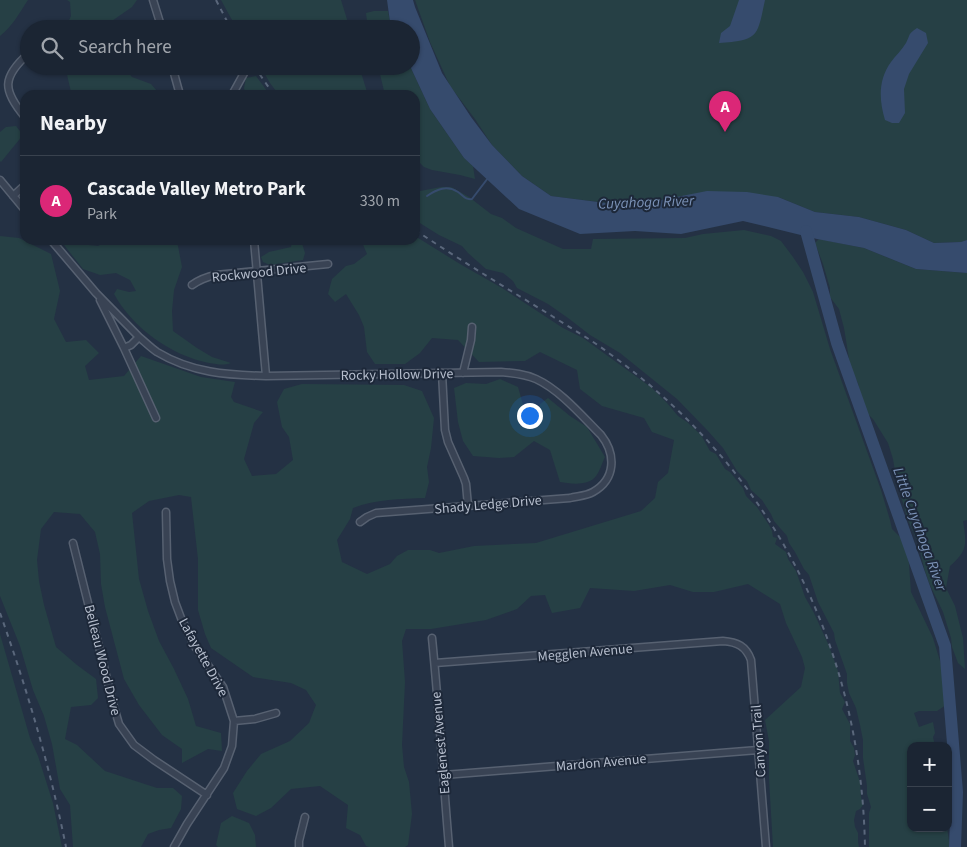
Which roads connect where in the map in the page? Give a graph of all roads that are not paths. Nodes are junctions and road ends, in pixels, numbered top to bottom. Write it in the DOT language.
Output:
graph roads {
  1 [pos="153,0"];
  2 [pos="159,20"];
  3 [pos="20,62"];
  4 [pos="174,75"];
  5 [pos="242,75"];
  6 [pos="179,90"];
  7 [pos="235,90"];
  8 [pos="20,111"];
  9 [pos="0,180"];
  10 [pos="20,190"];
  11 [pos="13,196"];
  12 [pos="20,204"];
  13 [pos="55,245"];
  14 [pos="254,245"];
  15 [pos="328,264"];
  16 [pos="257,271"];
  17 [pos="192,286"];
  18 [pos="96,293"];
  19 [pos="472,327"];
  20 [pos="139,337"];
  21 [pos="124,348"];
  22 [pos="442,373"];
  23 [pos="463,373"];
  24 [pos="266,376"];
  25 [pos="156,418"];
  26 [pos="609,474"];
  27 [pos="468,506"];
  28 [pos="166,512"];
  29 [pos="360,522"];
  30 [pos="73,543"];
  31 [pos="432,638"];
  32 [pos="734,642"];
  33 [pos="435,664"];
  34 [pos="276,713"];
  35 [pos="234,721"];
  36 [pos="758,750"];
  37 [pos="444,775"];
  38 [pos="206,796"];
  39 [pos="305,818"];
  40 [pos="174,847"];
  41 [pos="299,847"];
  42 [pos="448,847"];
  43 [pos="766,847"];
  1 -- 2 [label="street"];
  3 -- 8 [label="street"];
  4 -- 6 [label="street"];
  5 -- 7 [label="street"];
  9 -- 11 [label="street"];
  10 -- 11 [label="street"];
  11 -- 12 [label="street"];
  13 -- 18 [label="street"];
  14 -- 16 [label="street"];
  15 -- 16 [label="street, Rockwood Drive"];
  16 -- 17 [label="street, Rockwood Drive"];
  16 -- 24 [label="street"];
  18 -- 20 [label="street, Rocky Hollow Drive"];
  18 -- 21 [label="street"];
  19 -- 23 [label="street"];
  20 -- 21 [label="street"];
  20 -- 24 [label="street, Rocky Hollow Drive"];
  21 -- 25 [label="street"];
  22 -- 23 [label="street, Rocky Hollow Drive"];
  22 -- 24 [label="street, Rocky Hollow Drive"];
  22 -- 27 [label="street"];
  23 -- 26 [label="street, Rocky Hollow Drive"];
  26 -- 27 [label="street, Shady Ledge Drive"];
  27 -- 29 [label="street, Shady Ledge Drive"];
  28 -- 35 [label="street, Lafayette Drive"];
  30 -- 38 [label="street, Belleau Wood Drive"];
  31 -- 33 [label="street, Eaglenest Avenue"];
  32 -- 33 [label="street, Megglen Avenue"];
  32 -- 36 [label="street, Canyon Trail"];
  33 -- 37 [label="street, Eaglenest Avenue"];
  34 -- 35 [label="street"];
  35 -- 38 [label="street, Lafayette Drive"];
  36 -- 37 [label="street, Mardon Avenue"];
  36 -- 43 [label="street, Canyon Trail"];
  37 -- 42 [label="street, Eaglenest Avenue"];
  38 -- 40 [label="street, Lafayette Drive"];
  39 -- 41 [label="street"];
}
